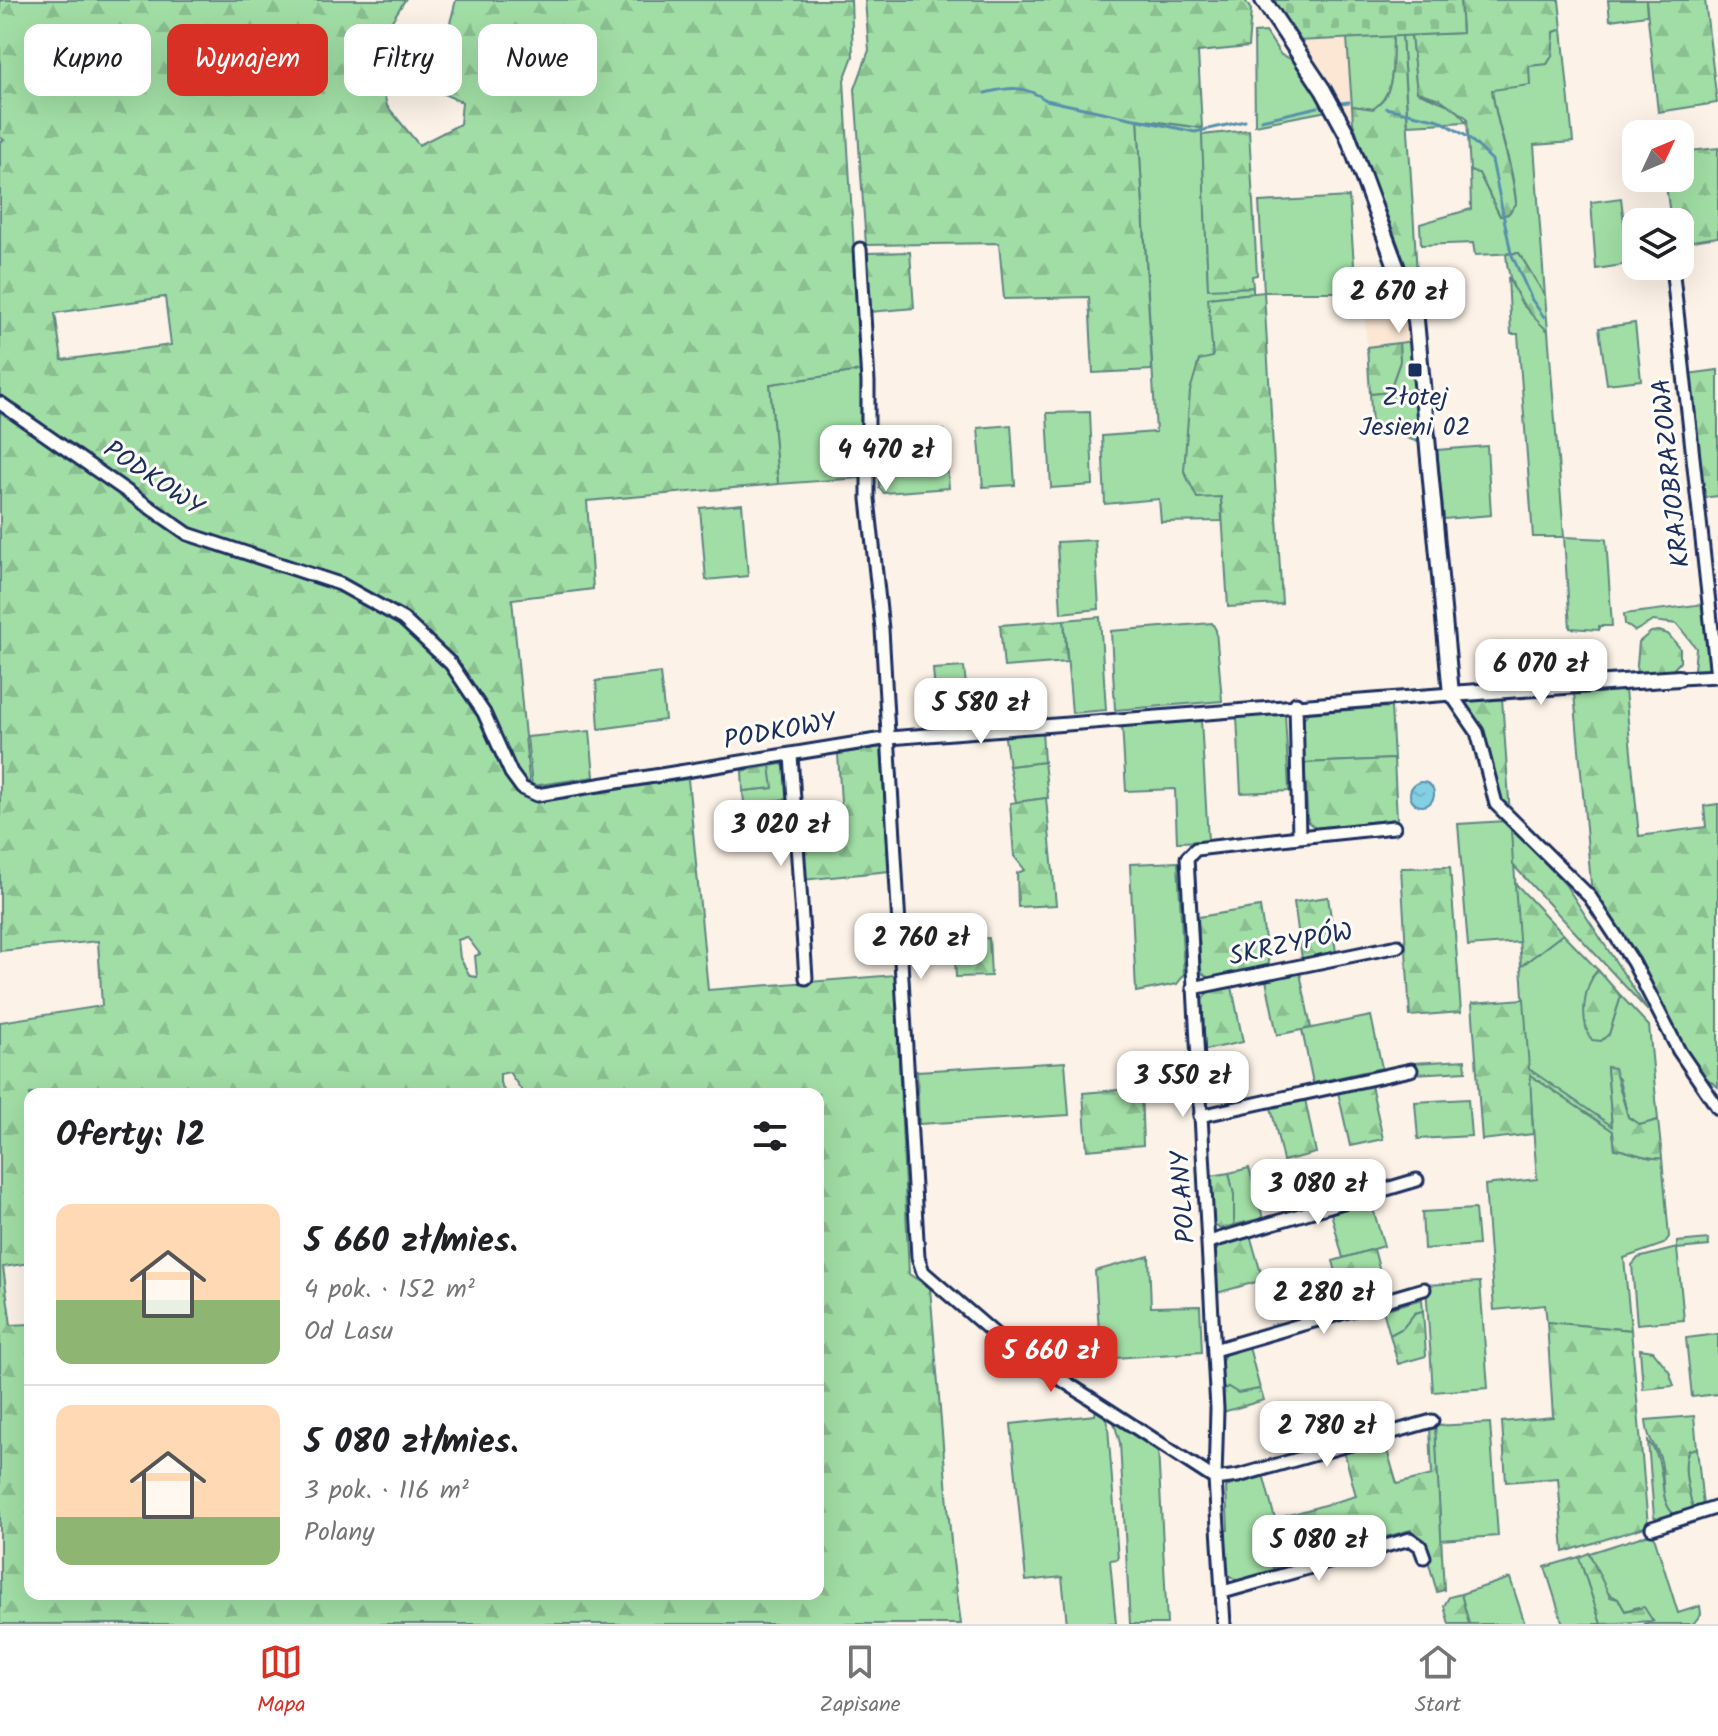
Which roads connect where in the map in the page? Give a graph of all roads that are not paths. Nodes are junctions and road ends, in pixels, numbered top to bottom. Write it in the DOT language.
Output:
graph roads {
  1 [pos="1263,0"];
  2 [pos="860,249"];
  3 [pos="1674,280"];
  4 [pos="0,403"];
  5 [pos="1717,676"];
  6 [pos="1679,678"];
  7 [pos="1451,694"];
  8 [pos="1296,703"];
  9 [pos="889,738"];
  10 [pos="791,755"];
  11 [pos="1394,827"];
  12 [pos="1299,837"];
  13 [pos="1398,946"];
  14 [pos="806,978"];
  15 [pos="1193,988"];
  16 [pos="1411,1070"];
  17 [pos="1718,1108"];
  18 [pos="1200,1116"];
  19 [pos="1417,1180"];
  20 [pos="1209,1242"];
  21 [pos="1424,1289"];
  22 [pos="1214,1350"];
  23 [pos="1432,1421"];
  24 [pos="1215,1479"];
  25 [pos="1718,1507"];
  26 [pos="1652,1528"];
  27 [pos="1424,1557"];
  28 [pos="1223,1592"];
  29 [pos="1224,1624"];
  1 -- 7 [label="street"];
  2 -- 9 [label="street"];
  3 -- 5 [label="street, KRAJOBRAZOWA"];
  4 -- 10 [label="street, PODKOWY"];
  5 -- 6 [label="street, PODKOWY"];
  6 -- 7 [label="street, PODKOWY"];
  7 -- 8 [label="street, PODKOWY"];
  7 -- 17 [label="street"];
  8 -- 9 [label="street, PODKOWY"];
  8 -- 12 [label="street"];
  9 -- 10 [label="street, PODKOWY"];
  9 -- 24 [label="street"];
  10 -- 14 [label="street"];
  11 -- 12 [label="street"];
  12 -- 15 [label="street, POLANY"];
  13 -- 15 [label="street, SKRZYPÓW"];
  15 -- 18 [label="street, POLANY"];
  16 -- 18 [label="street"];
  18 -- 20 [label="street, POLANY"];
  19 -- 20 [label="street"];
  20 -- 22 [label="street, POLANY"];
  21 -- 22 [label="street"];
  22 -- 24 [label="street, POLANY"];
  23 -- 24 [label="street"];
  24 -- 28 [label="street, POLANY"];
  25 -- 26 [label="street"];
  27 -- 28 [label="street"];
  28 -- 29 [label="street, POLANY"];
}
